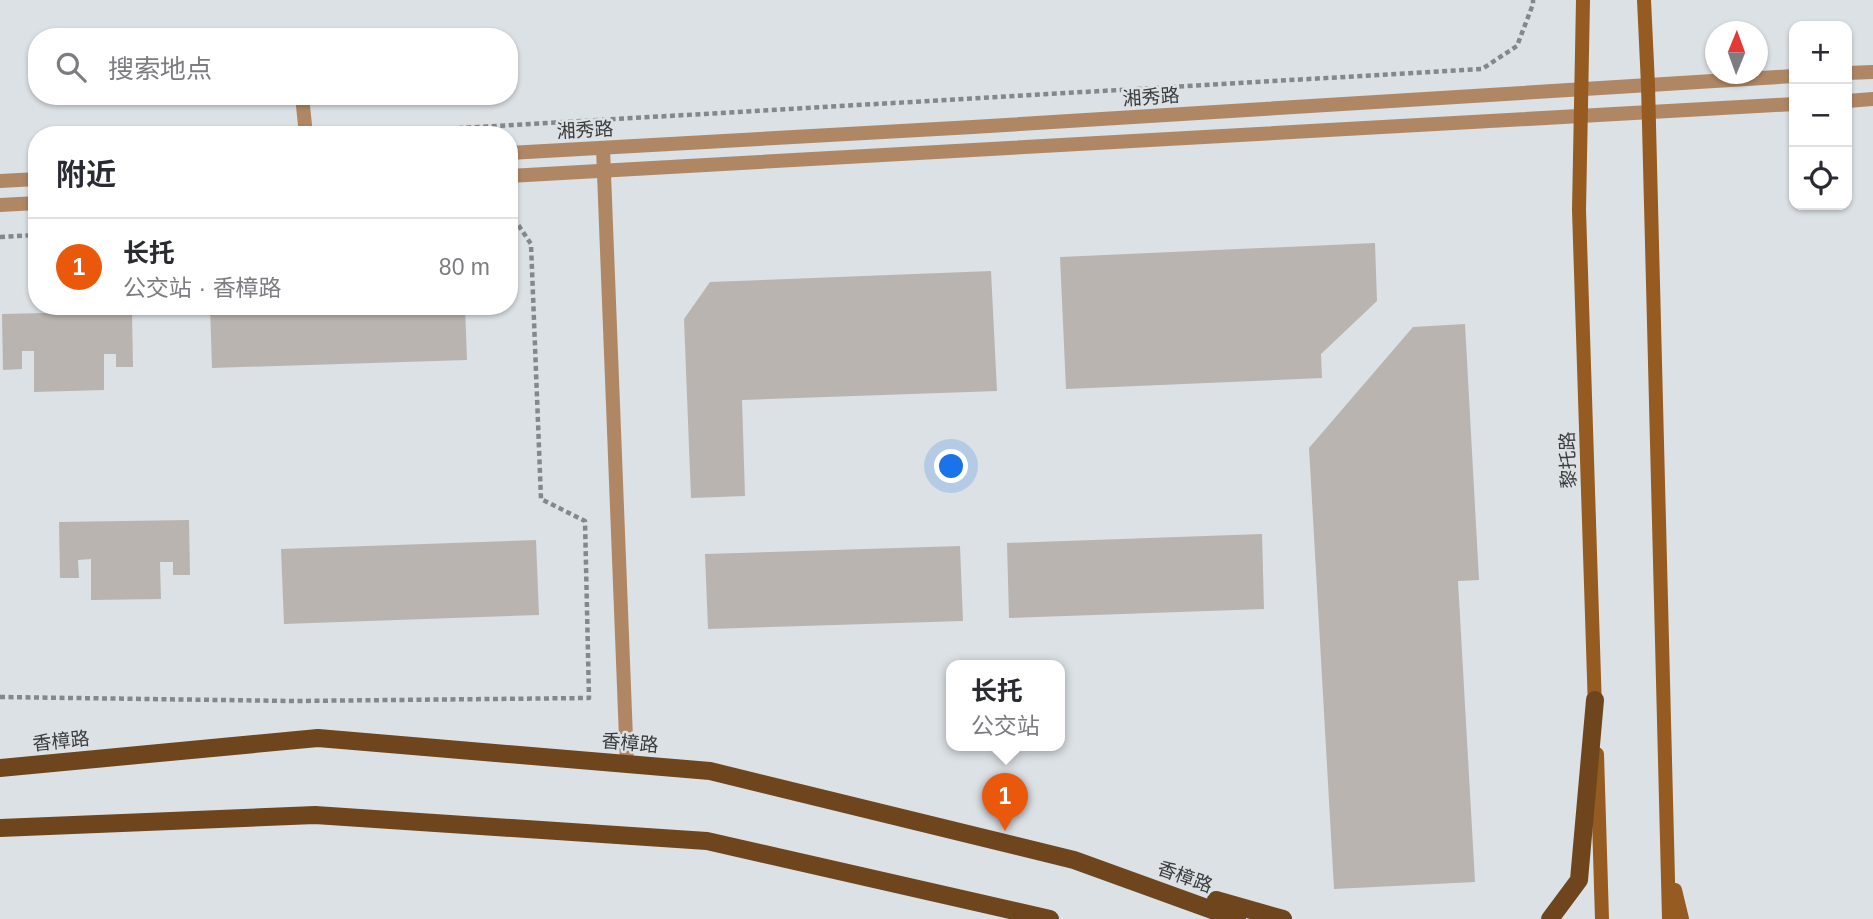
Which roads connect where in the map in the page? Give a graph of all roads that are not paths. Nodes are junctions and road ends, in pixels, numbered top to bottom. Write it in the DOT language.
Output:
graph roads {
  1 [pos="1583,0"];
  2 [pos="1644,0"];
  3 [pos="1873,72"];
  4 [pos="1852,74"];
  5 [pos="1789,76"];
  6 [pos="1648,85"];
  7 [pos="1582,89"];
  8 [pos="1873,99"];
  9 [pos="1852,101"];
  10 [pos="1789,104"];
  11 [pos="303,105"];
  12 [pos="1648,112"];
  13 [pos="1581,116"];
  14 [pos="305,126"];
  15 [pos="603,148"];
  16 [pos="518,153"];
  17 [pos="604,171"];
  18 [pos="518,176"];
  19 [pos="28,179"];
  20 [pos="0,181"];
  21 [pos="28,203"];
  22 [pos="0,205"];
  23 [pos="1595,700"];
  24 [pos="627,764"];
  25 [pos="0,768"];
  26 [pos="0,828"];
  27 [pos="1668,859"];
  28 [pos="1074,860"];
  29 [pos="1050,919"];
  30 [pos="1237,919"];
  31 [pos="1283,919"];
  32 [pos="1550,919"];
  33 [pos="1602,919"];
  34 [pos="1669,919"];
  35 [pos="1682,919"];
  1 -- 7 [label="main road, 黎托路"];
  2 -- 6 [label="main road"];
  3 -- 4 [label="street"];
  5 -- 6 [label="street, 湘秀路"];
  6 -- 7 [label="street, 湘秀路"];
  6 -- 12 [label="main road"];
  7 -- 13 [label="main road, 黎托路"];
  7 -- 15 [label="street, 湘秀路"];
  8 -- 9 [label="street"];
  10 -- 12 [label="street"];
  11 -- 14 [label="street"];
  12 -- 13 [label="street"];
  12 -- 27 [label="main road"];
  13 -- 17 [label="street"];
  13 -- 23 [label="main road, 黎托路"];
  15 -- 16 [label="street, 湘秀路"];
  15 -- 17 [label="street"];
  17 -- 18 [label="street"];
  17 -- 24 [label="street"];
  19 -- 20 [label="street"];
  21 -- 22 [label="street"];
  23 -- 32 [label="main road"];
  23 -- 33 [label="main road, 黎托路"];
  24 -- 25 [label="main road, 香樟路"];
  24 -- 28 [label="main road, 香樟路"];
  26 -- 29 [label="main road"];
  27 -- 34 [label="main road"];
  27 -- 35 [label="main road"];
  28 -- 30 [label="main road, 香樟路"];
  28 -- 31 [label="main road"];
}
